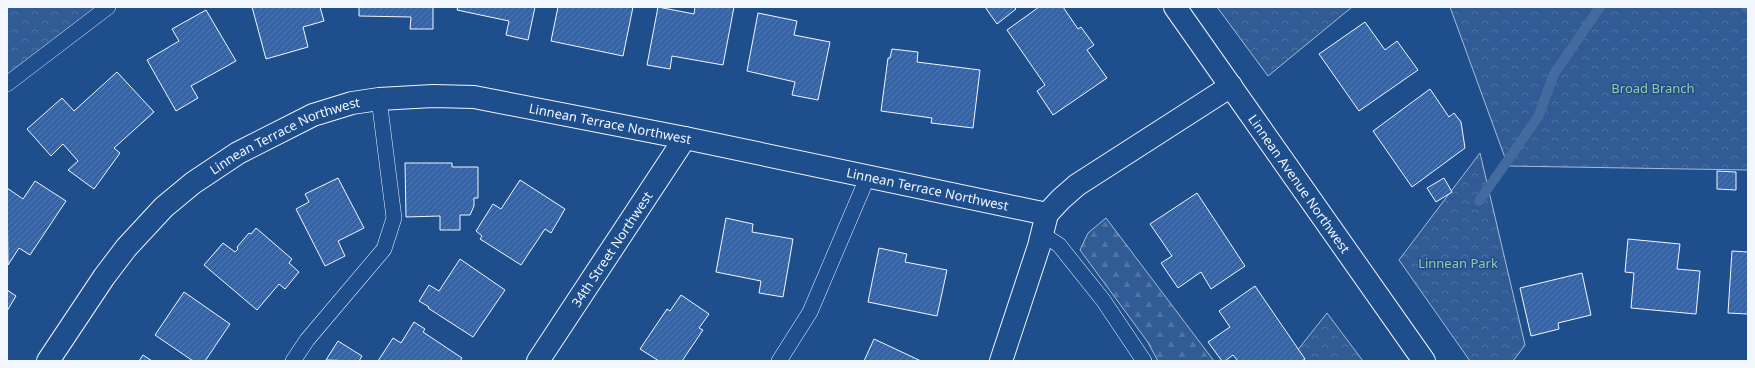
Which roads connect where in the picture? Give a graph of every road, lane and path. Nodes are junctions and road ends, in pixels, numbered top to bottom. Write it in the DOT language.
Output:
graph roads {
  1 [pos="108,7"];
  2 [pos="1175,7"];
  3 [pos="7,84"];
  4 [pos="1231,86"];
  5 [pos="379,99"];
  6 [pos="685,138"];
  7 [pos="868,176"];
  8 [pos="1045,224"];
  9 [pos="48,361"];
  10 [pos="293,361"];
  11 [pos="538,361"];
  12 [pos="779,361"];
  13 [pos="1002,361"];
  14 [pos="1144,361"];
  15 [pos="1424,361"];
  1 -- 3 [label="lane"];
  2 -- 4 [label="street, Linnean Avenue Northwest"];
  4 -- 8 [label="street"];
  4 -- 15 [label="street, Linnean Avenue Northwest"];
  5 -- 6 [label="street, Linnean Terrace Northwest"];
  5 -- 9 [label="street, Linnean Terrace Northwest"];
  5 -- 10 [label="lane"];
  6 -- 7 [label="street, Linnean Terrace Northwest"];
  6 -- 11 [label="street, 34th Street Northwest"];
  7 -- 8 [label="street, Linnean Terrace Northwest"];
  7 -- 12 [label="lane"];
  8 -- 13 [label="street"];
  8 -- 14 [label="lane"];
}
